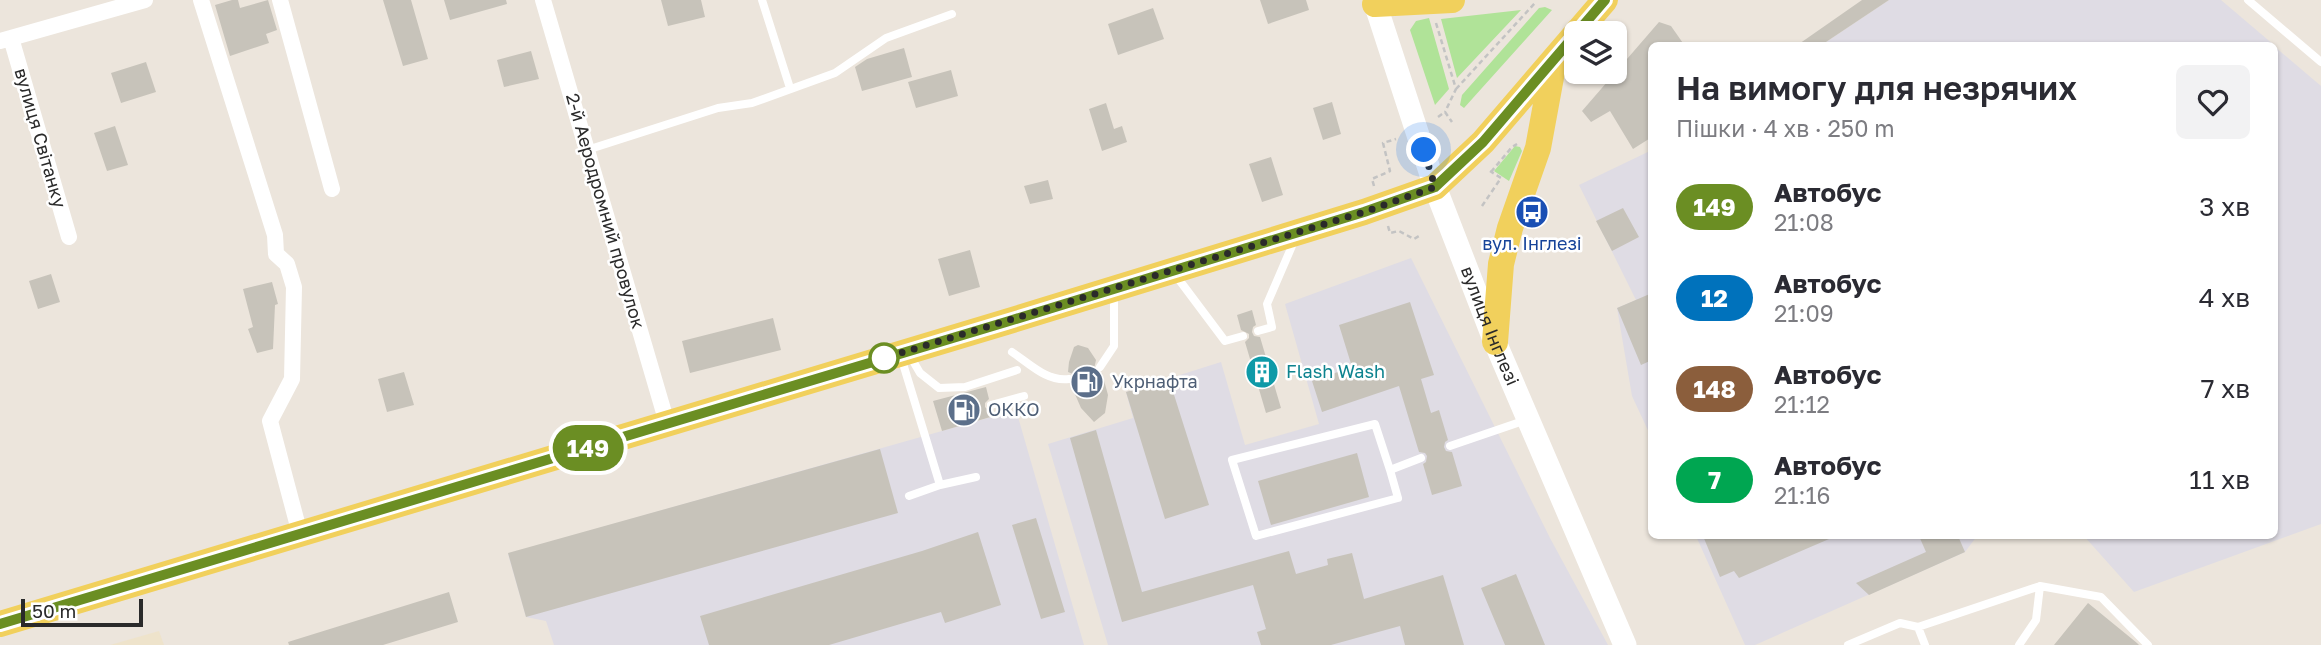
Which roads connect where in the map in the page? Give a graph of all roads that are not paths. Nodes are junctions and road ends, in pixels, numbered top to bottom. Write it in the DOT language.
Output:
graph roads {
  1 [pos="145,0"];
  2 [pos="201,0"];
  3 [pos="280,0"];
  4 [pos="543,0"];
  5 [pos="762,0"];
  6 [pos="1605,0"];
  7 [pos="2248,0"];
  8 [pos="1375,2"];
  9 [pos="1443,8"];
  10 [pos="952,14"];
  11 [pos="6,40"];
  12 [pos="1555,58"];
  13 [pos="2321,62"];
  14 [pos="790,88"];
  15 [pos="587,150"];
  16 [pos="1435,187"];
  17 [pos="332,189"];
  18 [pos="1297,233"];
  19 [pos="69,237"];
  20 [pos="1172,271"];
  21 [pos="1114,288"];
  22 [pos="1258,331"];
  23 [pos="1243,335"];
  24 [pos="1494,342"];
  25 [pos="1012,352"];
  26 [pos="904,353"];
  27 [pos="1100,367"];
  28 [pos="1017,370"];
  29 [pos="1069,379"];
  30 [pos="1024,396"];
  31 [pos="991,405"];
  32 [pos="1528,419"];
  33 [pos="667,423"];
  34 [pos="1450,446"];
  35 [pos="1421,458"];
  36 [pos="1390,470"];
  37 [pos="976,477"];
  38 [pos="940,485"];
  39 [pos="909,496"];
  40 [pos="300,534"];
  41 [pos="2040,586"];
  42 [pos="0,624"];
  43 [pos="1918,627"];
  44 [pos="1625,645"];
  45 [pos="1848,645"];
  46 [pos="1925,645"];
  47 [pos="2019,645"];
  48 [pos="2148,645"];
  1 -- 11 [label="street, вулиця Світанку"];
  2 -- 40 [label="street"];
  3 -- 17 [label="street"];
  4 -- 15 [label="street, 2-й Аеродромний провулок"];
  5 -- 14 [label="lane"];
  6 -- 12 [label="main road"];
  7 -- 13 [label="lane"];
  8 -- 9 [label="main road"];
  8 -- 16 [label="main road, вулиця Інглезі"];
  10 -- 14 [label="lane"];
  11 -- 19 [label="street, вулиця Світанку"];
  12 -- 16 [label="main road"];
  12 -- 24 [label="main road"];
  14 -- 15 [label="lane"];
  15 -- 33 [label="street, 2-й Аеродромний провулок"];
  16 -- 18 [label="main road"];
  16 -- 24 [label="main road, вулиця Інглезі"];
  18 -- 20 [label="main road"];
  18 -- 22 [label="lane"];
  20 -- 21 [label="main road"];
  20 -- 23 [label="lane"];
  21 -- 26 [label="main road"];
  21 -- 27 [label="lane"];
  24 -- 32 [label="main road, вулиця Інглезі"];
  25 -- 29 [label="lane"];
  26 -- 28 [label="lane"];
  26 -- 33 [label="main road"];
  26 -- 38 [label="lane"];
  30 -- 31 [label="lane"];
  32 -- 34 [label="lane"];
  32 -- 44 [label="main road, вулиця Інглезі"];
  33 -- 40 [label="main road"];
  35 -- 36 [label="lane"];
  36 -- 36 [label="lane"];
  37 -- 38 [label="lane"];
  38 -- 39 [label="lane"];
  40 -- 42 [label="main road"];
  41 -- 43 [label="lane"];
  41 -- 47 [label="lane"];
  41 -- 48 [label="lane"];
  43 -- 45 [label="lane"];
  43 -- 46 [label="lane"];
}
